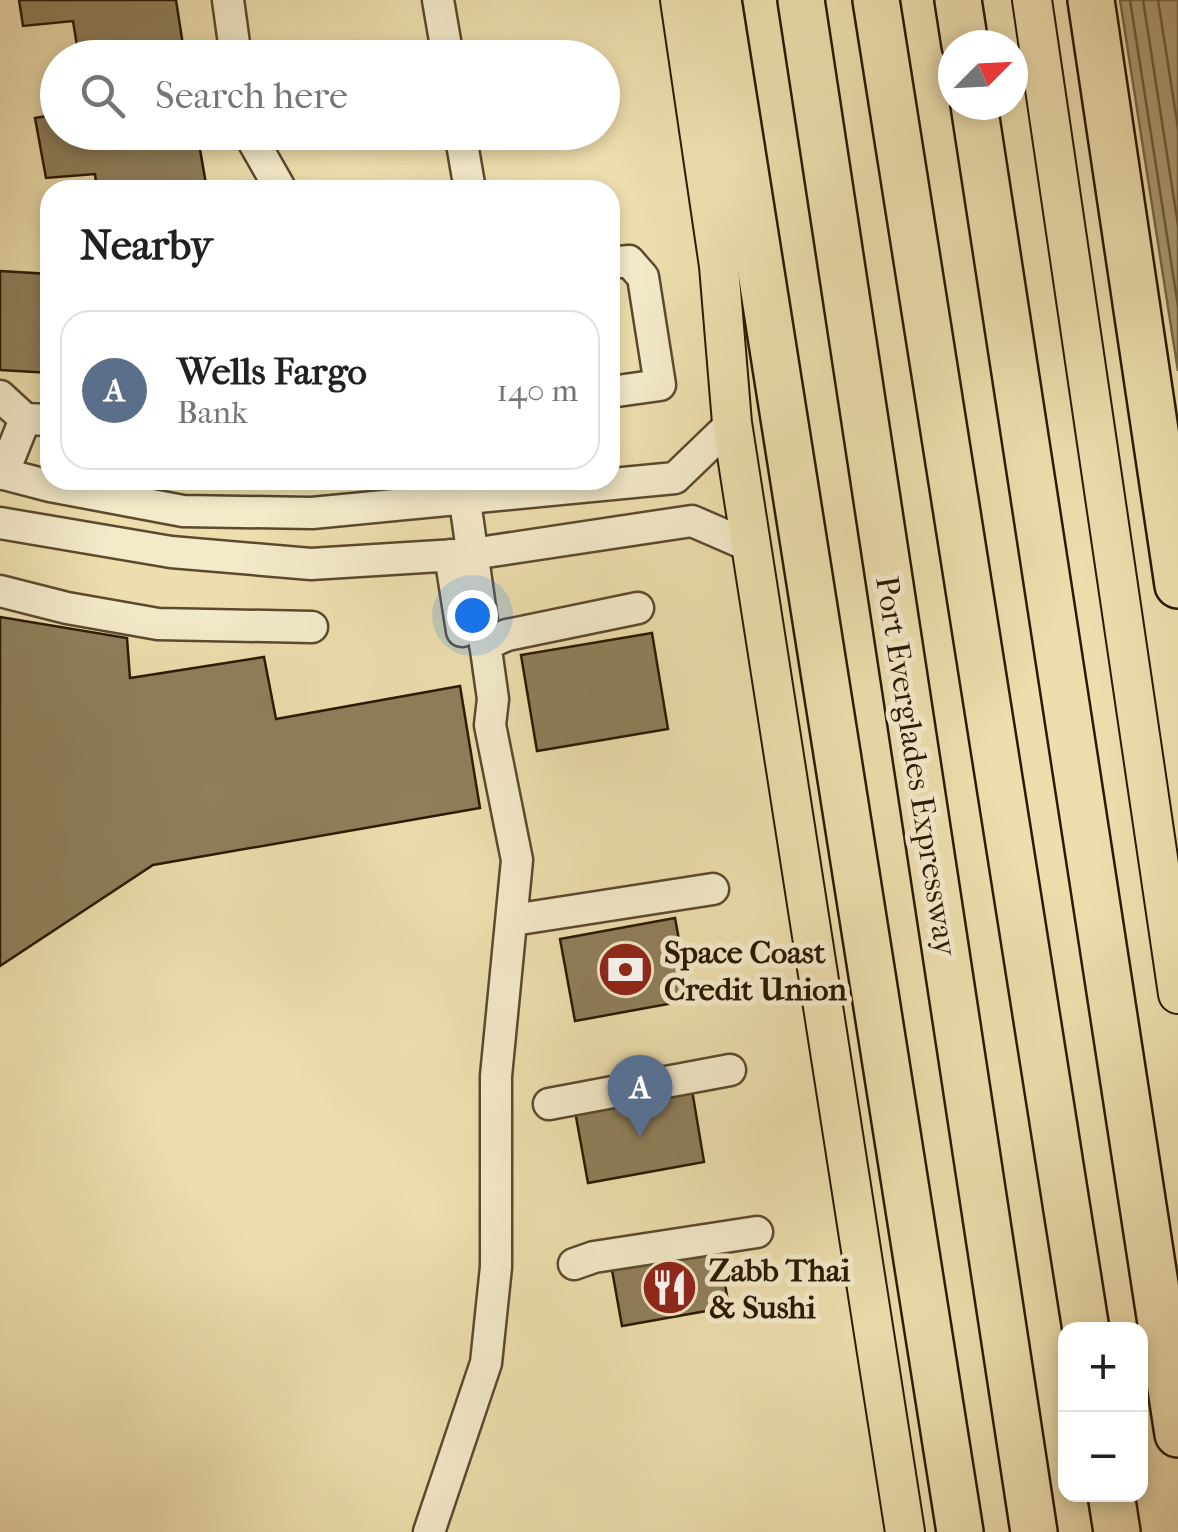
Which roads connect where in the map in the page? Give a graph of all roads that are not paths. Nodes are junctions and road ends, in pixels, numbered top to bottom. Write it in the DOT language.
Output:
graph roads {
  1 [pos="228,0"];
  2 [pos="438,0"];
  3 [pos="680,0"];
  4 [pos="718,0"];
  5 [pos="876,0"];
  6 [pos="958,0"];
  7 [pos="1032,0"];
  8 [pos="1090,0"];
  9 [pos="801,4"];
  10 [pos="962,30"];
  11 [pos="234,40"];
  12 [pos="445,40"];
  13 [pos="976,120"];
  14 [pos="259,150"];
  15 [pos="463,150"];
  16 [pos="276,180"];
  17 [pos="468,180"];
  18 [pos="620,261"];
  19 [pos="620,391"];
  20 [pos="0,396"];
  21 [pos="38,420"];
  22 [pos="732,423"];
  23 [pos="2,473"];
  24 [pos="40,481"];
  25 [pos="620,481"];
  26 [pos="83,490"];
  27 [pos="457,490"];
  28 [pos="464,490"];
  29 [pos="0,523"];
  30 [pos="752,547"];
  31 [pos="461,554"];
  32 [pos="1178,586"];
  33 [pos="0,591"];
  34 [pos="638,608"];
  35 [pos="312,628"];
  36 [pos="485,645"];
  37 [pos="490,725"];
  38 [pos="713,889"];
  39 [pos="513,920"];
  40 [pos="1178,994"];
  41 [pos="730,1070"];
  42 [pos="549,1104"];
  43 [pos="757,1232"];
  44 [pos="574,1264"];
  45 [pos="1085,1322"];
  46 [pos="1178,1434"];
  47 [pos="1113,1502"];
  48 [pos="429,1532"];
  49 [pos="905,1532"];
  50 [pos="960,1532"];
  51 [pos="1034,1532"];
  52 [pos="1118,1532"];
  1 -- 11 [label="street"];
  2 -- 12 [label="street"];
  3 -- 22 [label="main road"];
  4 -- 50 [label="highway"];
  5 -- 45 [label="highway"];
  6 -- 10 [label="highway"];
  7 -- 40 [label="main road"];
  8 -- 32 [label="highway"];
  9 -- 51 [label="highway, Port Everglades Expressway"];
  13 -- 46 [label="highway"];
  14 -- 16 [label="street"];
  15 -- 17 [label="street"];
  18 -- 19 [label="street"];
  20 -- 21 [label="street"];
  21 -- 23 [label="street"];
  22 -- 25 [label="street"];
  22 -- 30 [label="main road"];
  23 -- 24 [label="street"];
  26 -- 27 [label="street"];
  28 -- 31 [label="street"];
  29 -- 31 [label="street"];
  30 -- 31 [label="street"];
  30 -- 49 [label="main road"];
  31 -- 36 [label="street"];
  31 -- 37 [label="street"];
  33 -- 35 [label="street"];
  34 -- 36 [label="street"];
  36 -- 37 [label="street"];
  37 -- 39 [label="street"];
  38 -- 39 [label="street"];
  39 -- 48 [label="street"];
  41 -- 42 [label="street"];
  43 -- 44 [label="street"];
  47 -- 52 [label="highway"];
}
